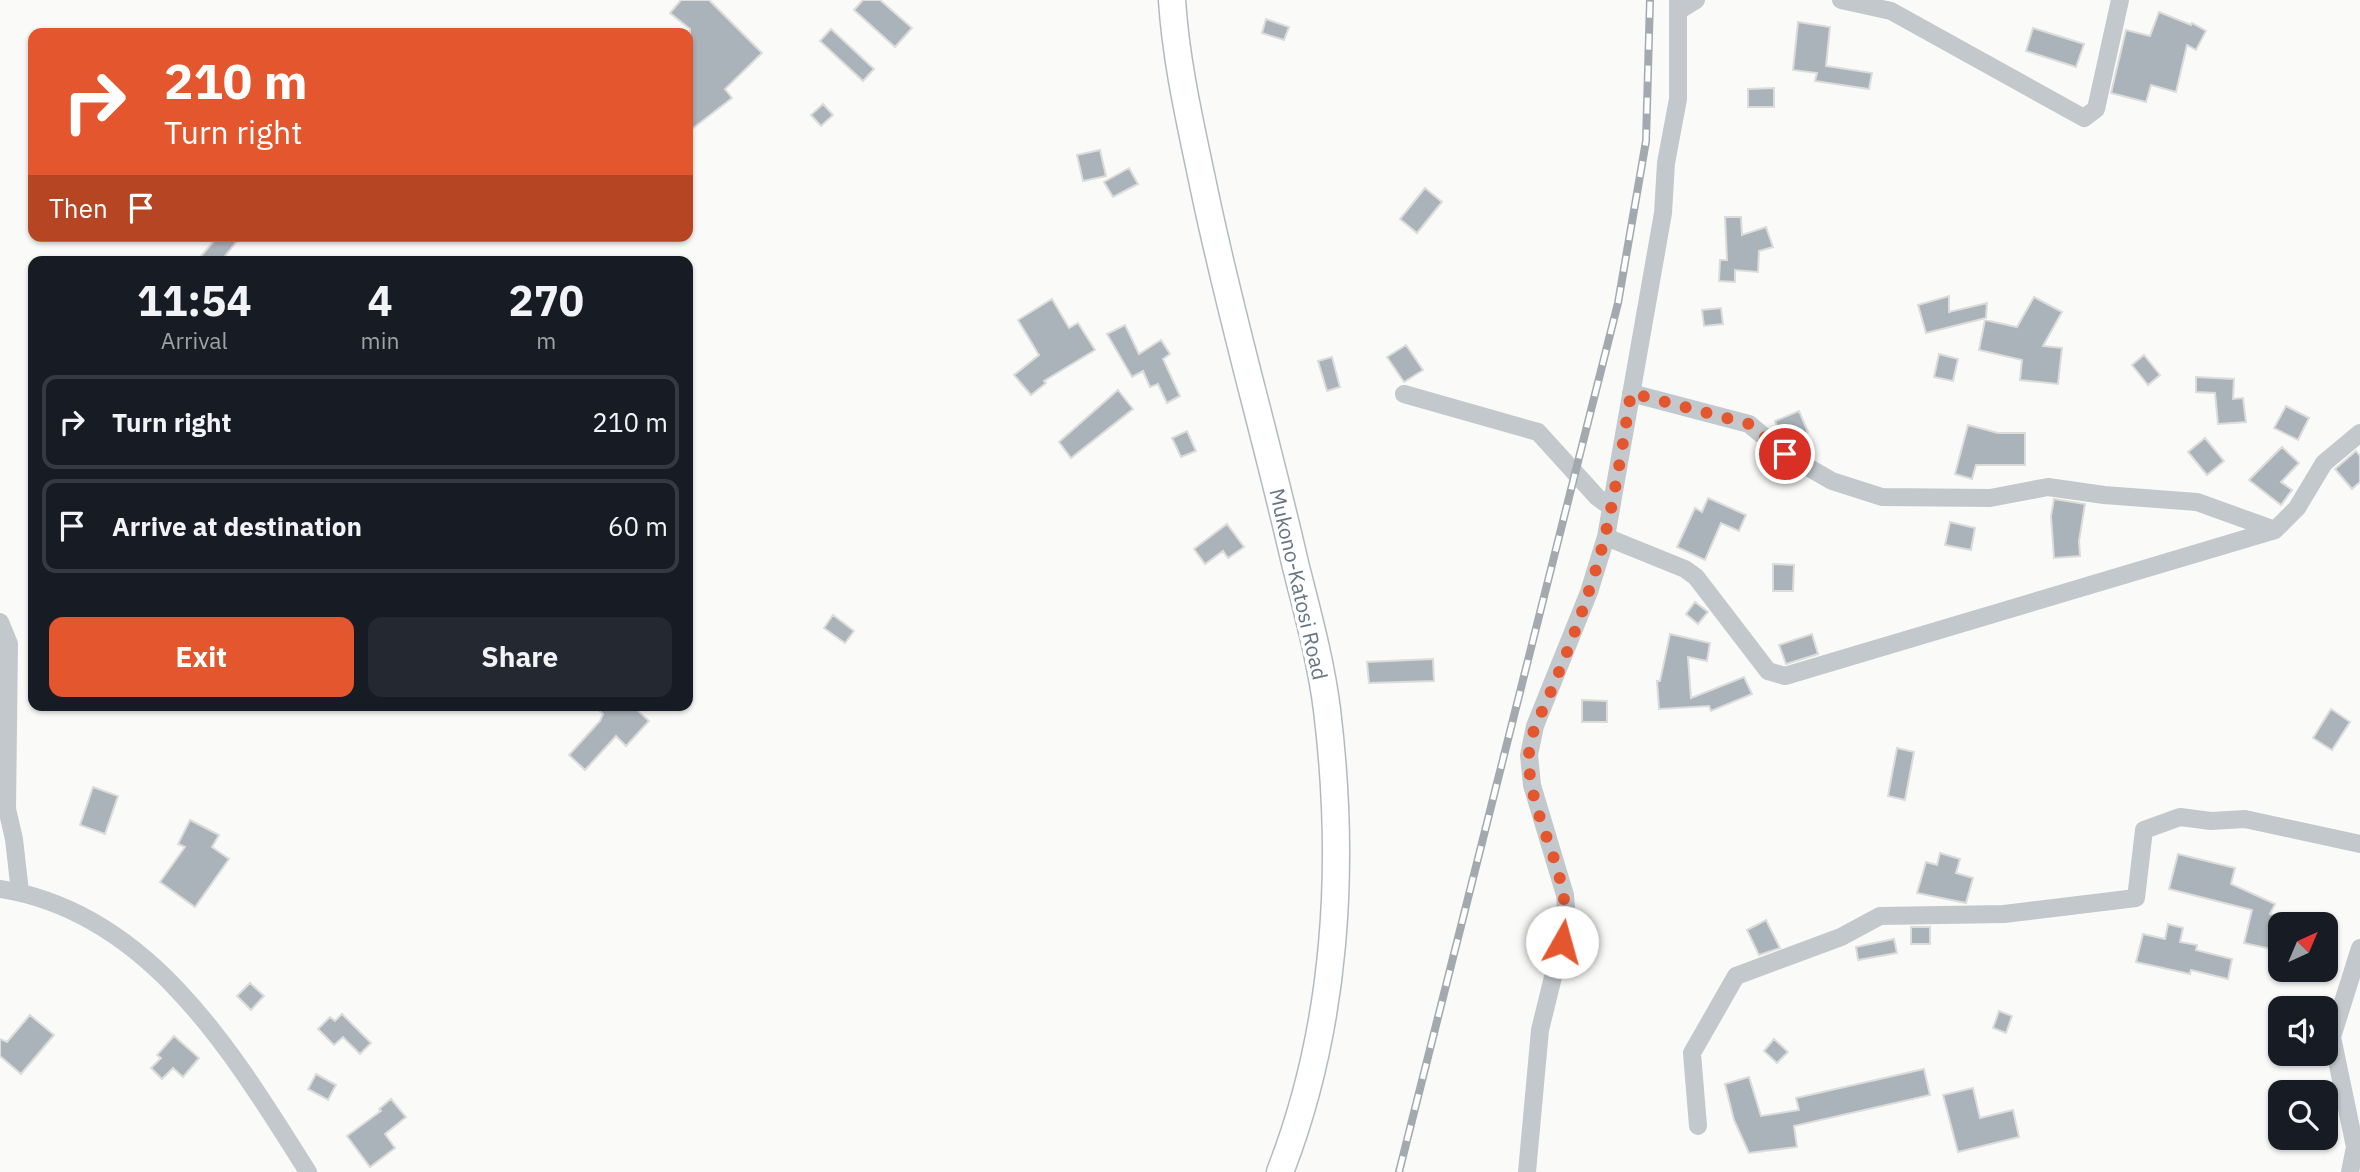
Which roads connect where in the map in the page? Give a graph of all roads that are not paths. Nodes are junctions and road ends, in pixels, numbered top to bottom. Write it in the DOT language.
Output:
graph roads {
  1 [pos="1172,0"];
  2 [pos="1696,0"];
  3 [pos="1841,0"];
  4 [pos="2120,0"];
  5 [pos="1678,6"];
  6 [pos="1631,393"];
  7 [pos="1404,394"];
  8 [pos="2360,433"];
  9 [pos="1611,507"];
  10 [pos="2275,530"];
  11 [pos="1606,537"];
  12 [pos="0,622"];
  13 [pos="2360,844"];
  14 [pos="0,889"];
  15 [pos="20,892"];
  16 [pos="2360,948"];
  17 [pos="1698,1126"];
  18 [pos="308,1172"];
  19 [pos="1280,1172"];
  20 [pos="1527,1172"];
  21 [pos="2350,1172"];
  1 -- 19 [label="main road, Mukono-Katosi Road"];
  2 -- 5 [label="street"];
  3 -- 4 [label="street"];
  5 -- 6 [label="street"];
  6 -- 9 [label="street"];
  6 -- 10 [label="street"];
  7 -- 9 [label="street"];
  8 -- 10 [label="street"];
  9 -- 11 [label="street"];
  10 -- 11 [label="street"];
  11 -- 20 [label="street"];
  12 -- 15 [label="street"];
  13 -- 17 [label="street"];
  14 -- 15 [label="street"];
  15 -- 18 [label="street"];
  16 -- 21 [label="street"];
}
